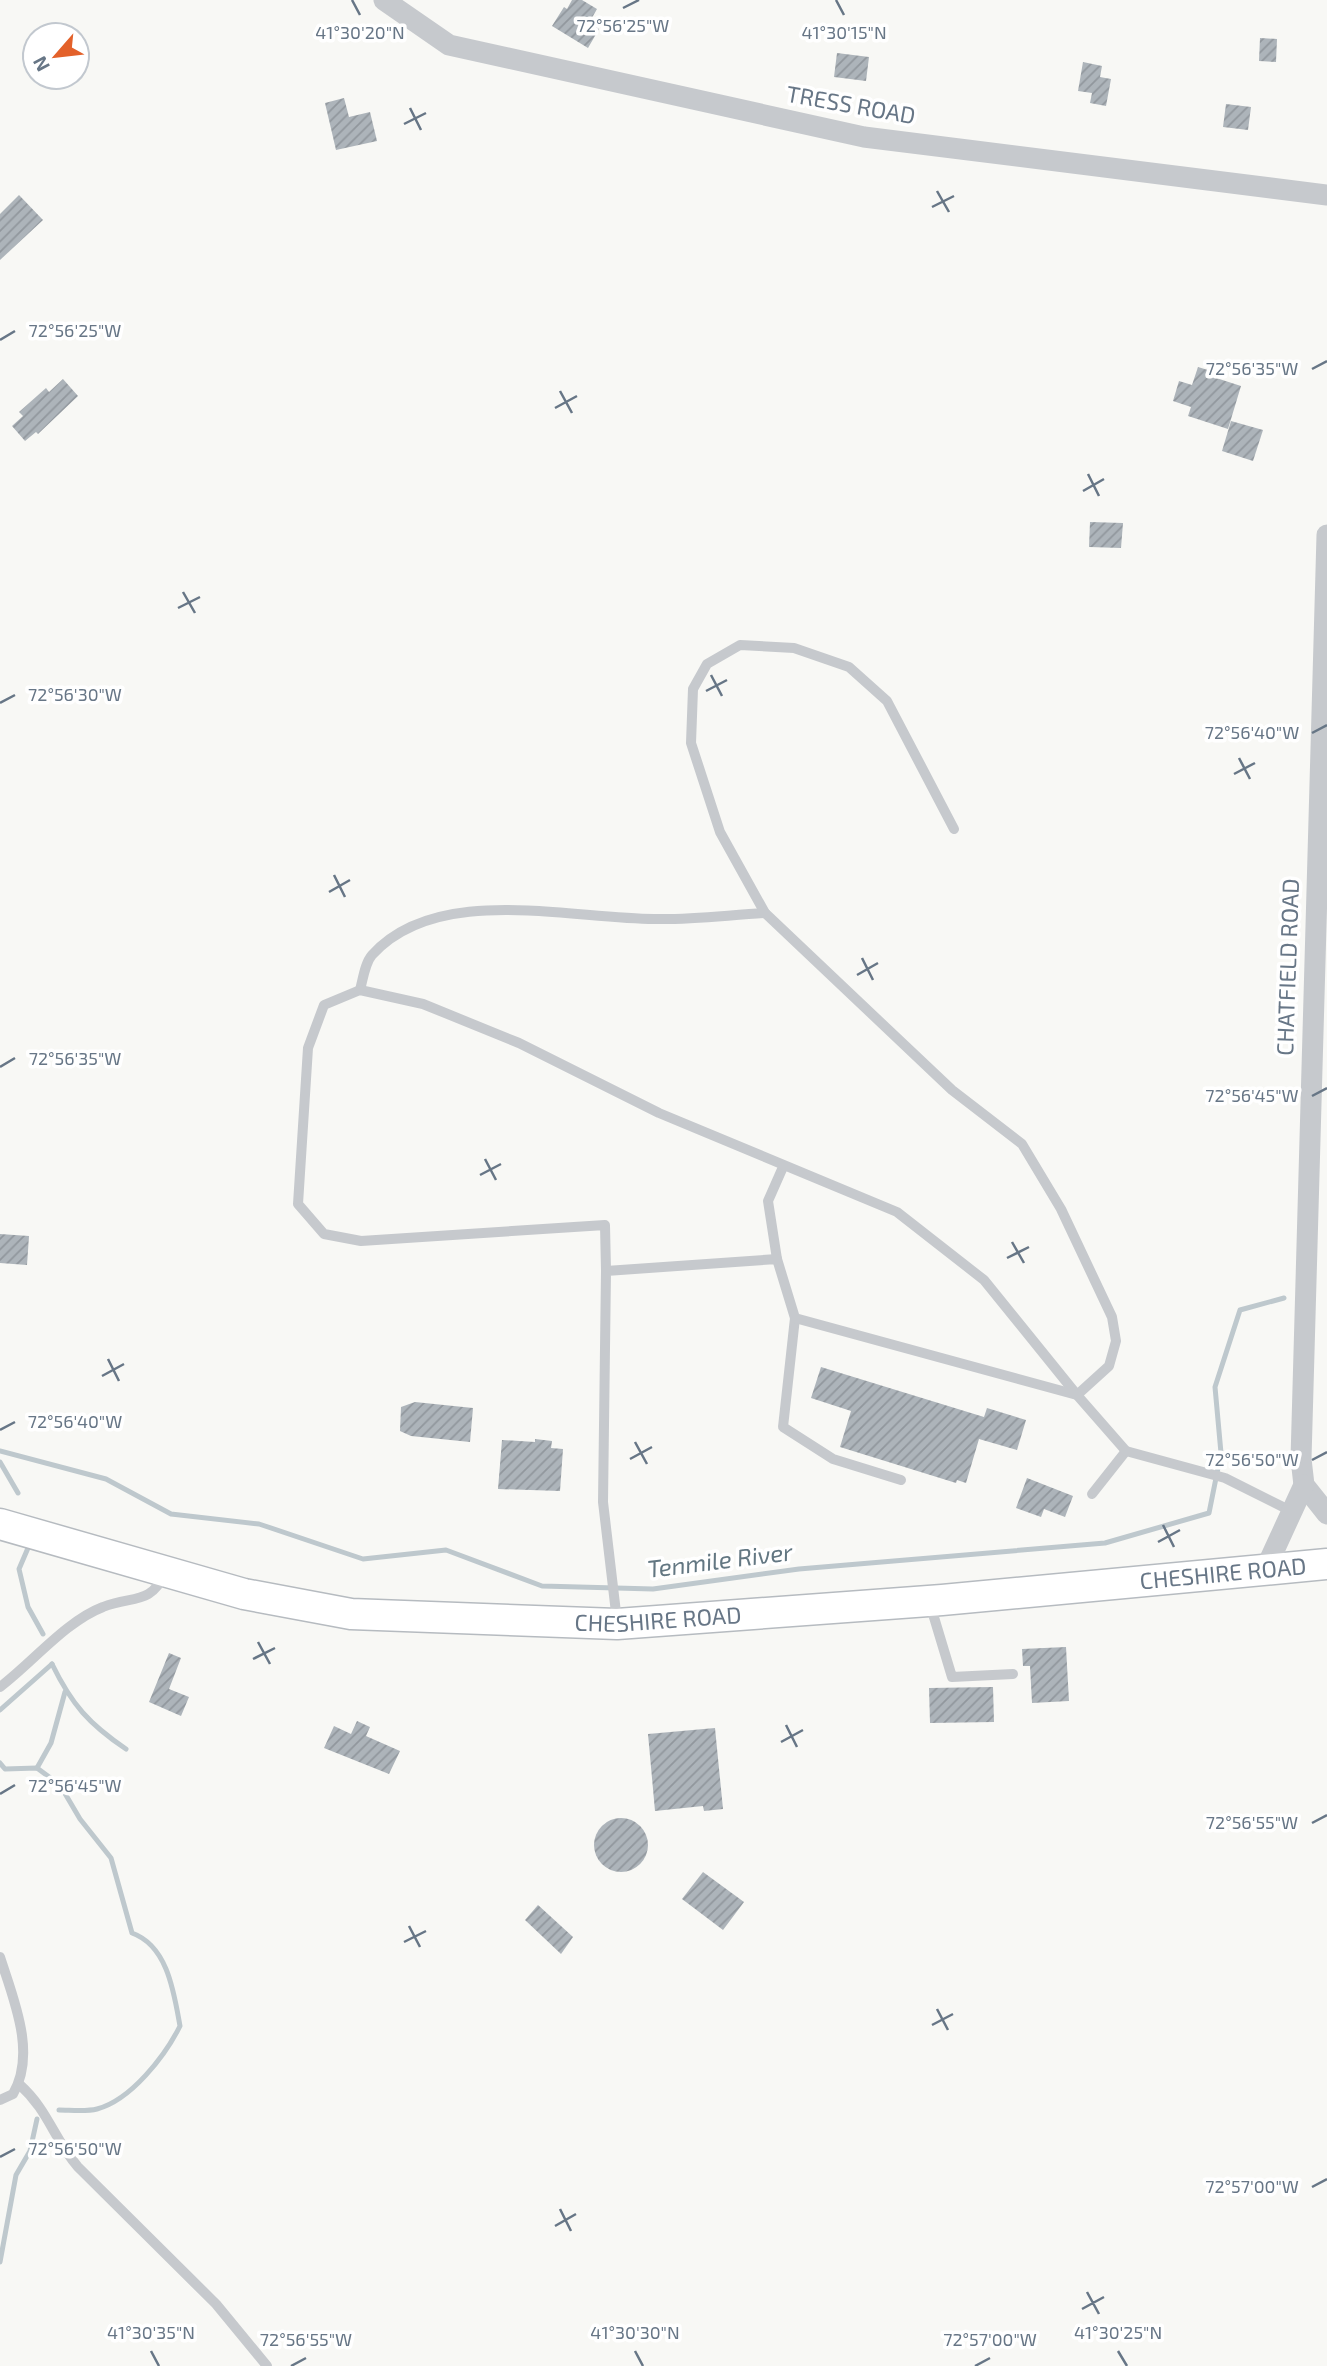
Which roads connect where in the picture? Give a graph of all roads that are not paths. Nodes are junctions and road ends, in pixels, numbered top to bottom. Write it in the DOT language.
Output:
graph roads {
  1 [pos="384,0"];
  2 [pos="1327,195"];
  3 [pos="1327,535"];
  4 [pos="954,829"];
  5 [pos="765,913"];
  6 [pos="360,990"];
  7 [pos="783,1167"];
  8 [pos="777,1259"];
  9 [pos="606,1271"];
  10 [pos="795,1318"];
  11 [pos="1077,1395"];
  12 [pos="1126,1451"];
  13 [pos="901,1480"];
  14 [pos="1304,1485"];
  15 [pos="1092,1494"];
  16 [pos="1293,1513"];
  17 [pos="1327,1514"];
  18 [pos="0,1524"];
  19 [pos="1327,1564"];
  20 [pos="1265,1570"];
  21 [pos="165,1573"];
  22 [pos="929,1601"];
  23 [pos="616,1612"];
  24 [pos="1013,1674"];
  25 [pos="0,1687"];
  26 [pos="0,1956"];
  27 [pos="19,2084"];
  28 [pos="0,2100"];
  29 [pos="267,2366"];
  1 -- 2 [label="street, TRESS ROAD"];
  3 -- 14 [label="street, CHATFIELD ROAD"];
  4 -- 5 [label="lane"];
  5 -- 6 [label="lane"];
  5 -- 11 [label="lane"];
  6 -- 7 [label="lane"];
  6 -- 9 [label="lane"];
  7 -- 8 [label="lane"];
  7 -- 11 [label="lane"];
  8 -- 9 [label="lane"];
  8 -- 10 [label="lane"];
  9 -- 23 [label="lane"];
  10 -- 11 [label="lane"];
  10 -- 13 [label="lane"];
  11 -- 12 [label="lane"];
  12 -- 15 [label="lane"];
  12 -- 16 [label="lane"];
  14 -- 16 [label="street, CHATFIELD ROAD"];
  14 -- 17 [label="street"];
  16 -- 20 [label="street, CHATFIELD ROAD"];
  18 -- 21 [label="main road, CHESHIRE ROAD"];
  19 -- 20 [label="main road, CHESHIRE ROAD"];
  20 -- 22 [label="main road, CHESHIRE ROAD"];
  21 -- 23 [label="main road, CHESHIRE ROAD"];
  21 -- 25 [label="lane"];
  22 -- 23 [label="main road, CHESHIRE ROAD"];
  22 -- 24 [label="lane"];
  26 -- 27 [label="lane"];
  27 -- 28 [label="lane"];
  27 -- 29 [label="lane"];
}
